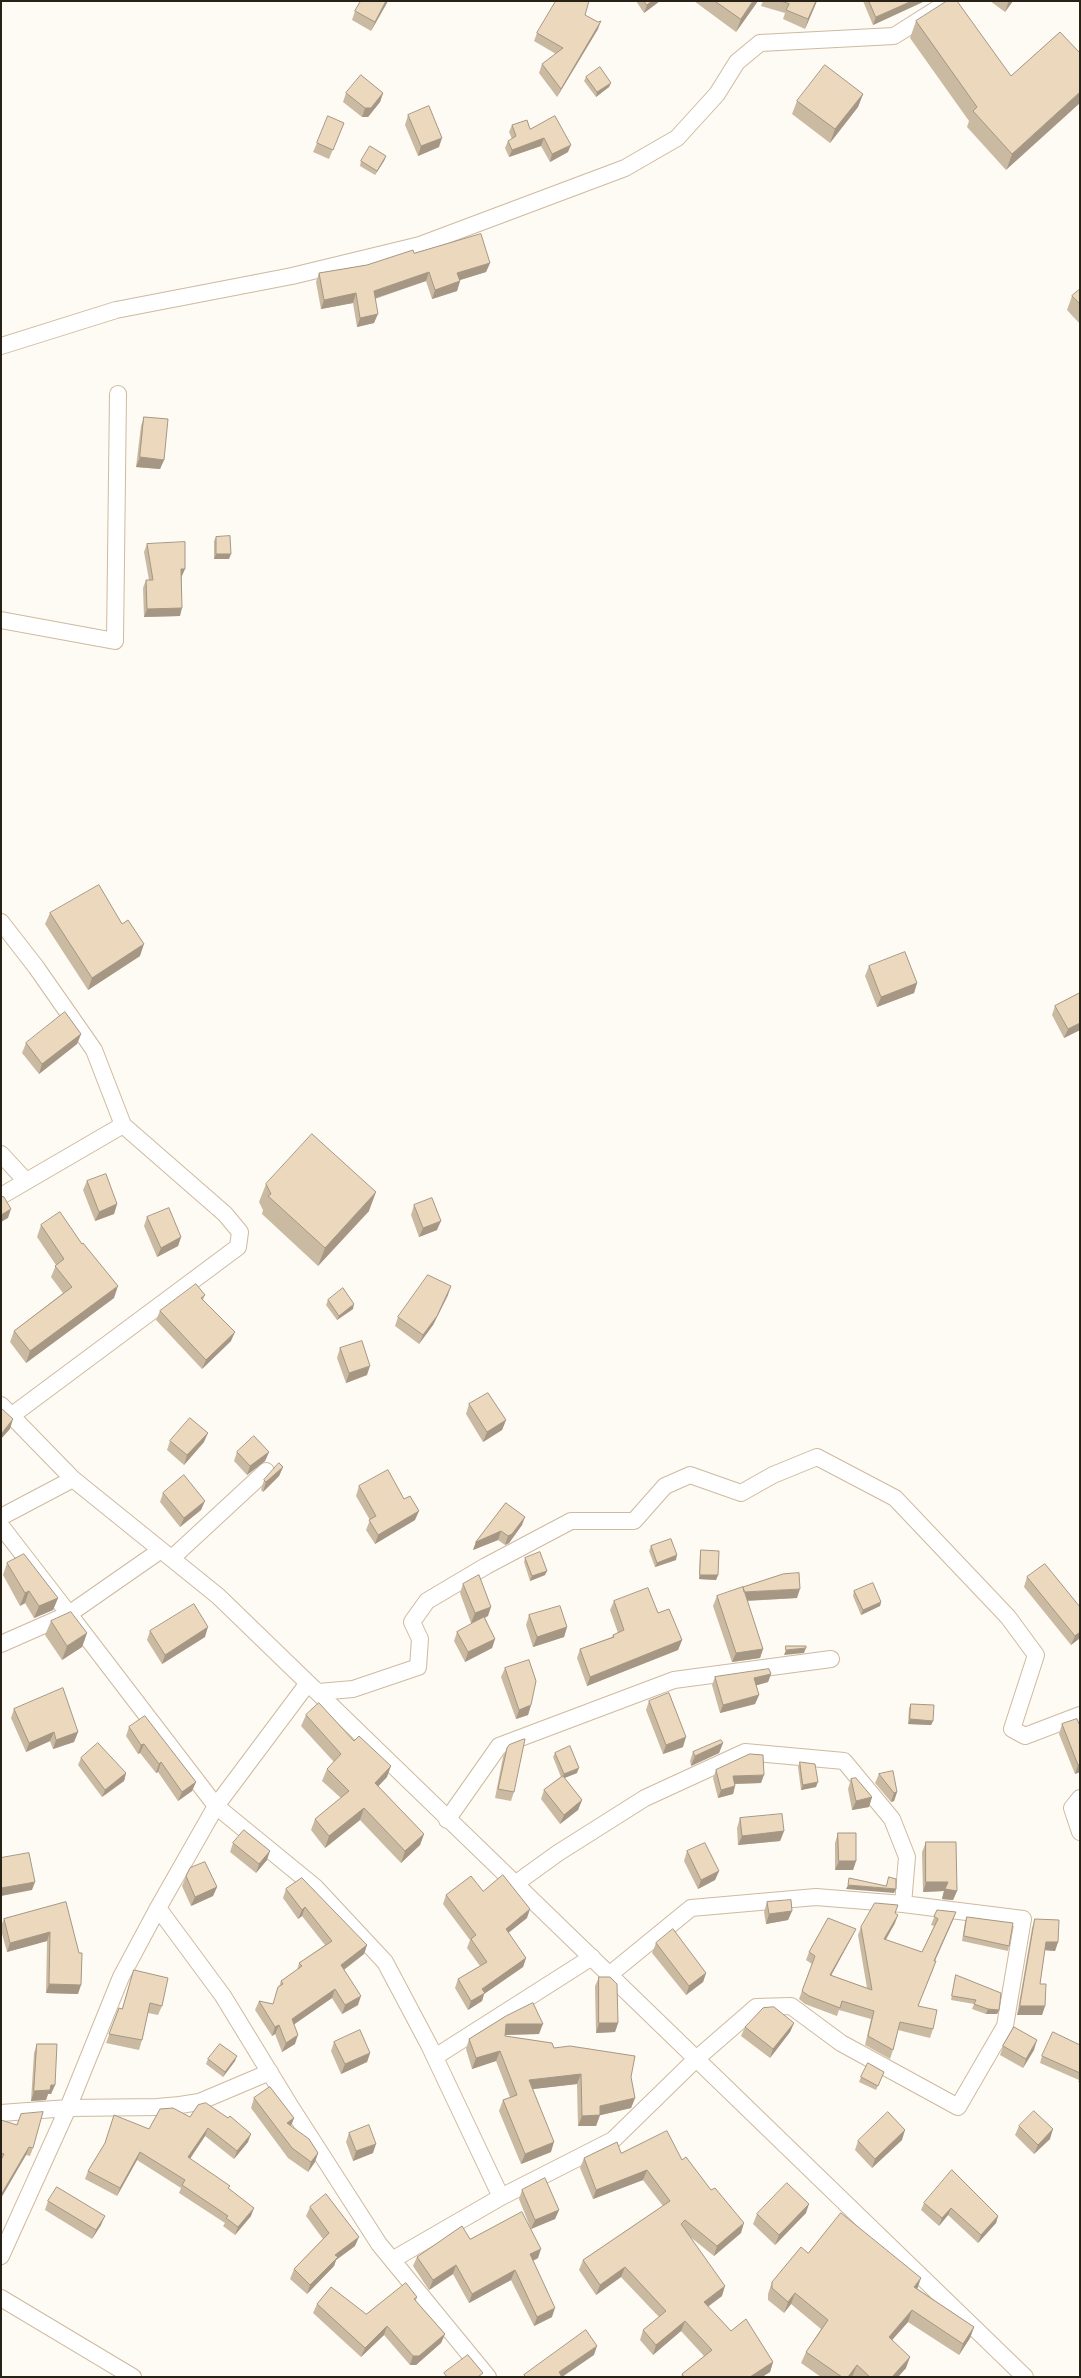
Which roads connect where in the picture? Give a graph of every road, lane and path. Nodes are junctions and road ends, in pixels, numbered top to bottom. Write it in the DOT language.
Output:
graph roads {
  1 [pos="944,1"];
  2 [pos="1,346"];
  3 [pos="118,394"];
  4 [pos="1,620"];
  5 [pos="1,922"];
  6 [pos="123,1124"];
  7 [pos="1,1154"];
  8 [pos="26,1181"];
  9 [pos="1,1196"];
  10 [pos="6,1411"];
  11 [pos="266,1471"];
  12 [pos="73,1479"];
  13 [pos="1,1517"];
  14 [pos="1,1526"];
  15 [pos="166,1554"];
  16 [pos="69,1614"];
  17 [pos="1,1644"];
  18 [pos="831,1658"];
  19 [pos="313,1688"];
  20 [pos="1080,1715"];
  21 [pos="1080,1798"];
  22 [pos="216,1806"];
  23 [pos="447,1820"];
  24 [pos="1080,1832"];
  25 [pos="515,1884"];
  26 [pos="903,1904"];
  27 [pos="158,1908"];
  28 [pos="592,1958"];
  29 [pos="609,1975"];
  30 [pos="435,2057"];
  31 [pos="695,2060"];
  32 [pos="270,2072"];
  33 [pos="68,2108"];
  34 [pos="1,2113"];
  35 [pos="501,2197"];
  36 [pos="1,2256"];
  37 [pos="392,2260"];
  38 [pos="1,2298"];
  39 [pos="133,2377"];
  40 [pos="488,2377"];
  41 [pos="1025,2377"];
  1 -- 2 [label="street"];
  3 -- 4 [label="street"];
  5 -- 6 [label="street"];
  6 -- 8 [label="street"];
  6 -- 10 [label="street"];
  7 -- 8 [label="street"];
  8 -- 9 [label="street"];
  10 -- 12 [label="street"];
  11 -- 15 [label="street"];
  12 -- 13 [label="street"];
  12 -- 15 [label="street"];
  14 -- 16 [label="street"];
  15 -- 16 [label="street"];
  15 -- 19 [label="street"];
  16 -- 17 [label="street"];
  16 -- 22 [label="street"];
  18 -- 23 [label="street"];
  19 -- 20 [label="street"];
  19 -- 22 [label="street"];
  19 -- 23 [label="street"];
  21 -- 24 [label="street"];
  22 -- 27 [label="street"];
  22 -- 30 [label="street"];
  23 -- 25 [label="street"];
  25 -- 26 [label="street"];
  25 -- 28 [label="street"];
  26 -- 29 [label="street"];
  26 -- 31 [label="street"];
  27 -- 32 [label="street"];
  27 -- 33 [label="street"];
  28 -- 29 [label="street"];
  28 -- 30 [label="street"];
  29 -- 31 [label="street"];
  30 -- 35 [label="street"];
  31 -- 35 [label="street"];
  31 -- 41 [label="street"];
  32 -- 33 [label="street"];
  32 -- 37 [label="street"];
  33 -- 34 [label="street"];
  33 -- 36 [label="street"];
  35 -- 37 [label="street"];
  37 -- 40 [label="street"];
  38 -- 39 [label="street"];
}
